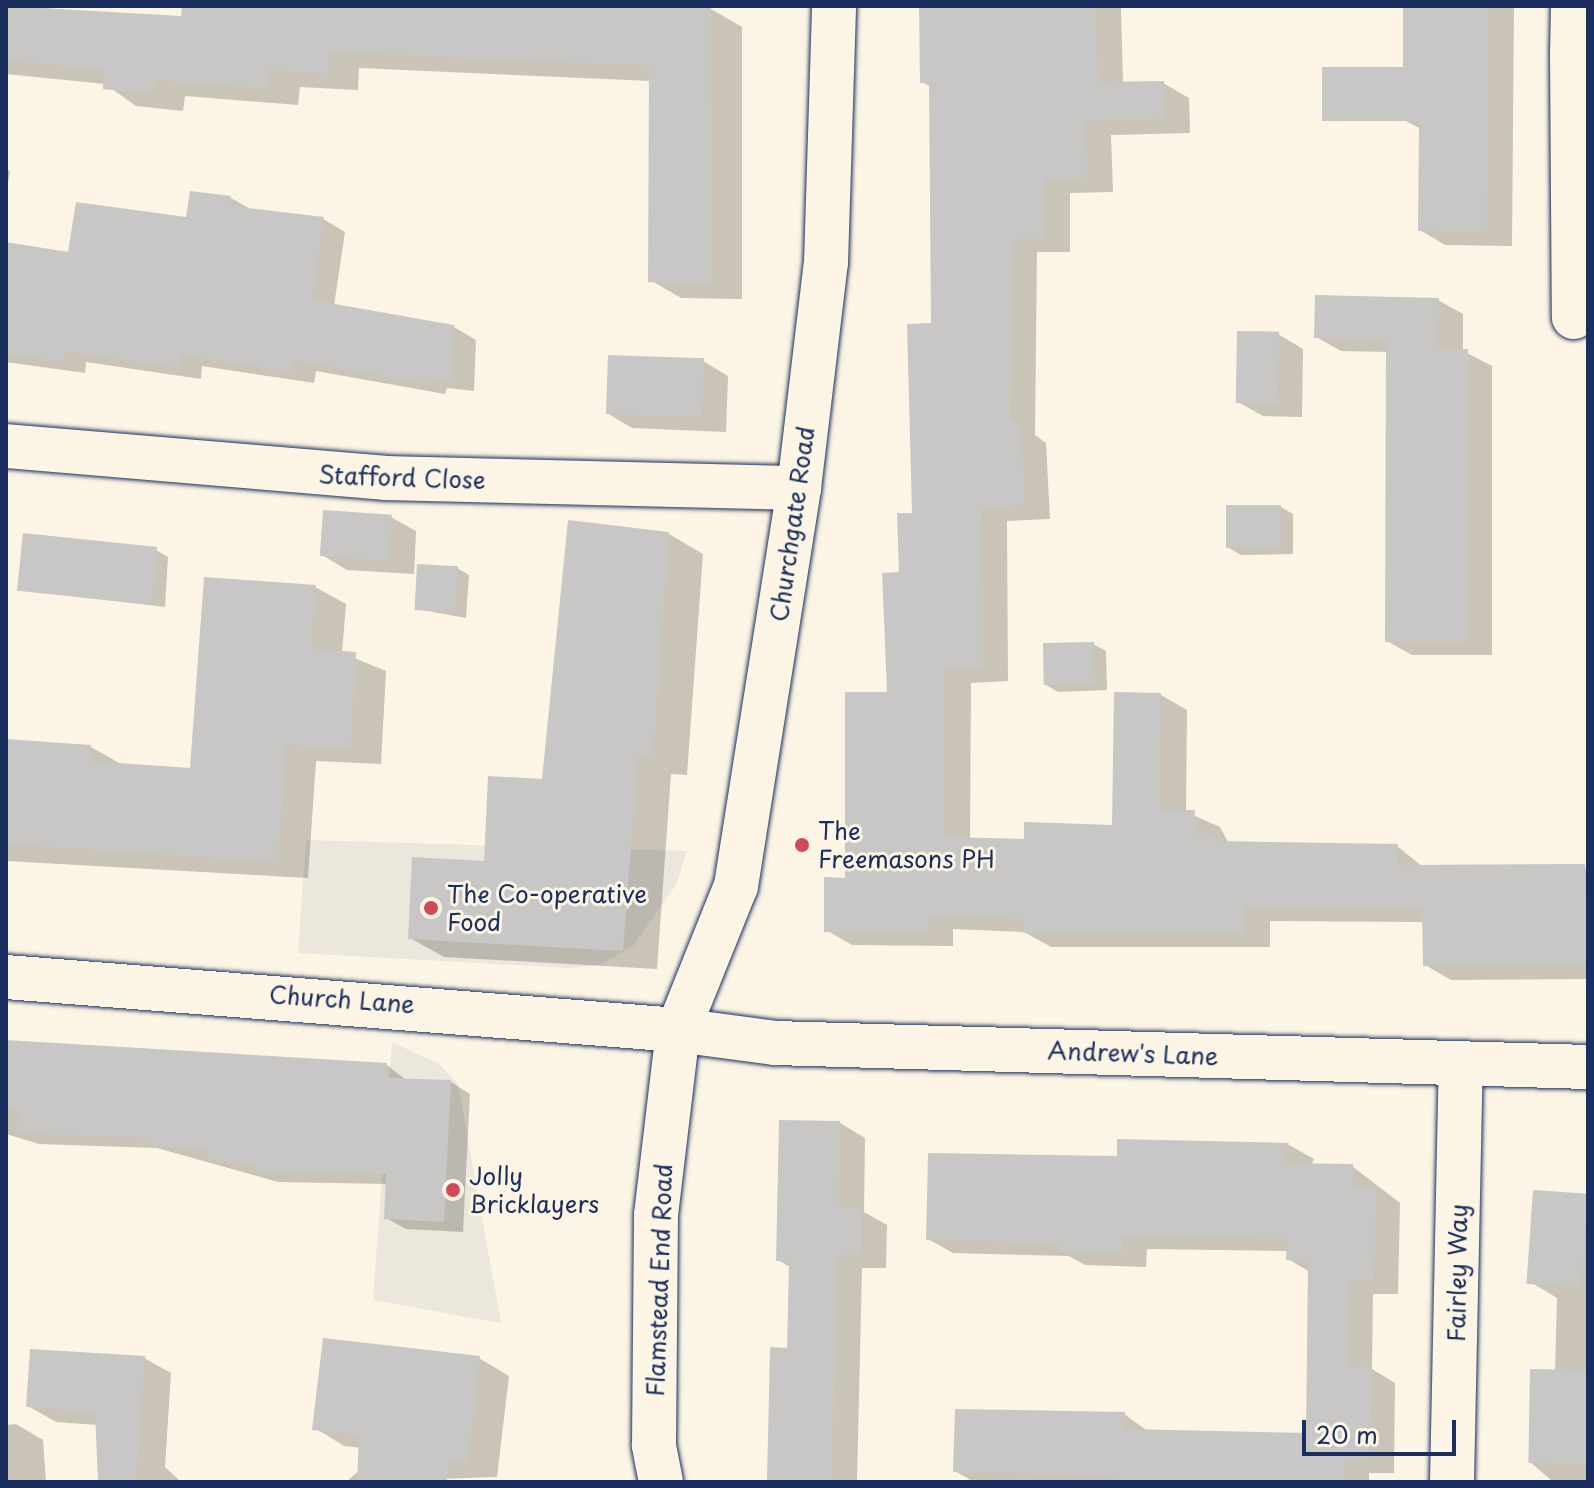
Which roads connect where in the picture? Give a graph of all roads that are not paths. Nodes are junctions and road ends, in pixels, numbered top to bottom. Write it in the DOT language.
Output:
graph roads {
  1 [pos="834,6"];
  2 [pos="1573,6"];
  3 [pos="1580,52"];
  4 [pos="1574,317"];
  5 [pos="6,446"];
  6 [pos="799,488"];
  7 [pos="6,977"];
  8 [pos="678,1030"];
  9 [pos="1461,1064"];
  10 [pos="1588,1067"];
  11 [pos="661,1482"];
  12 [pos="1452,1482"];
  1 -- 6 [label="street, Churchgate Road"];
  2 -- 3 [label="street"];
  3 -- 4 [label="street"];
  5 -- 6 [label="street, Stafford Close"];
  6 -- 8 [label="street, Churchgate Road"];
  7 -- 8 [label="street, Church Lane"];
  8 -- 9 [label="street, Andrew's Lane"];
  8 -- 11 [label="street, Flamstead End Road"];
  9 -- 10 [label="street, Andrew's Lane"];
  9 -- 12 [label="street, Fairley Way"];
}
